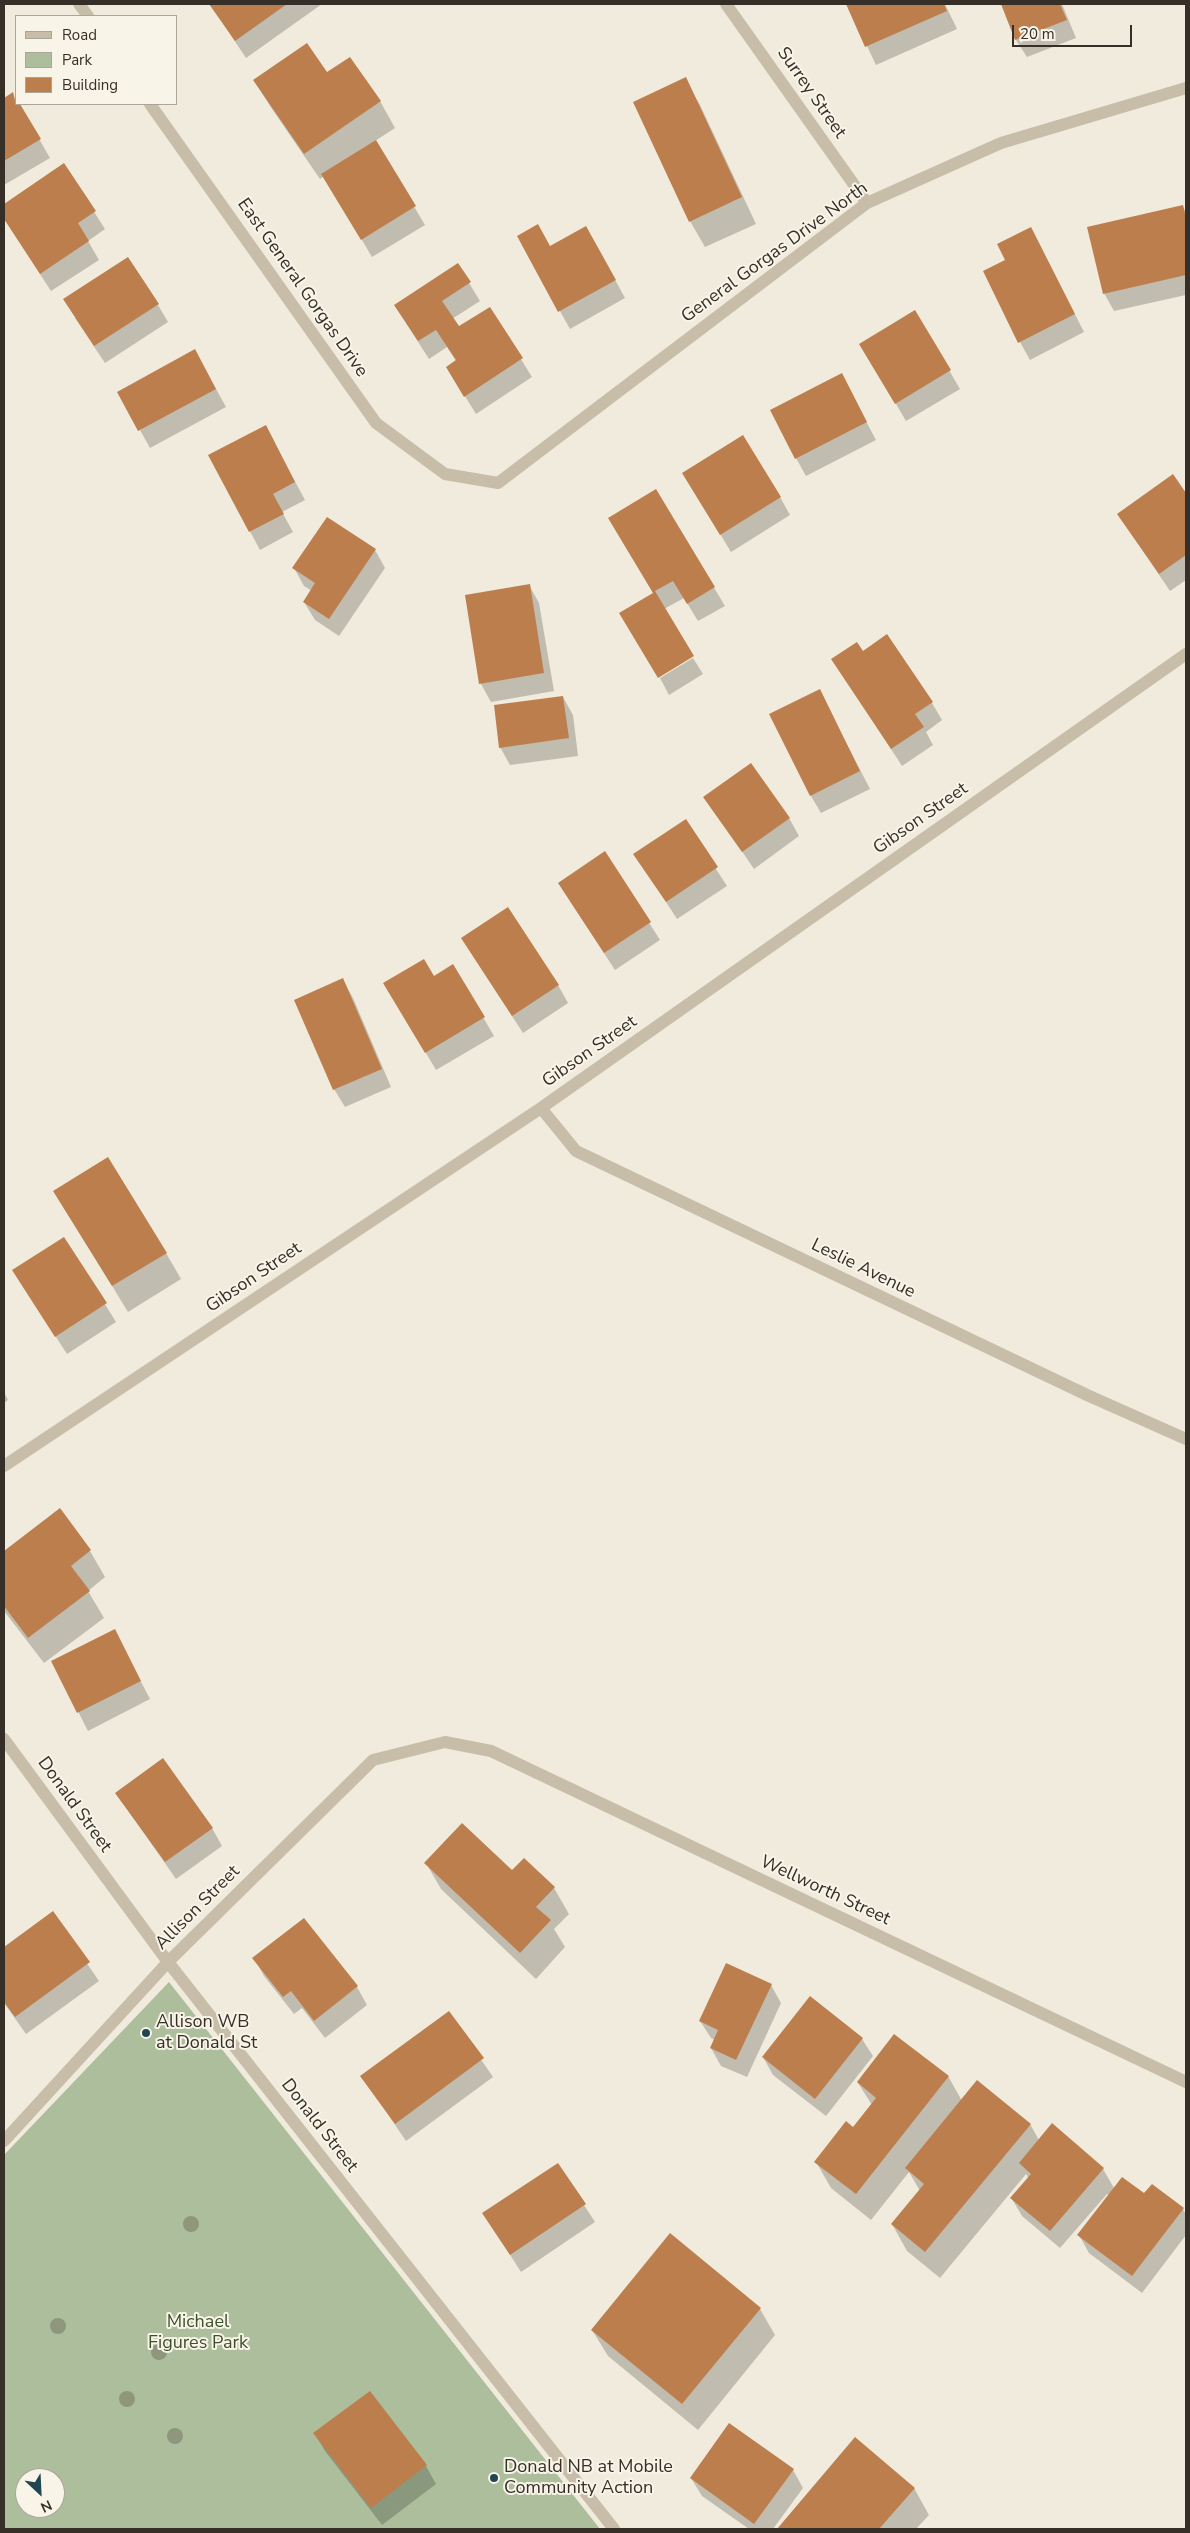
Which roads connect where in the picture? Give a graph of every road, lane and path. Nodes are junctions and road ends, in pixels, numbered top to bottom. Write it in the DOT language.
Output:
graph roads {
  1 [pos="79,4"];
  2 [pos="726,4"];
  3 [pos="87,15"];
  4 [pos="1186,88"];
  5 [pos="151,105"];
  6 [pos="867,203"];
  7 [pos="445,474"];
  8 [pos="1186,654"];
  9 [pos="541,1108"];
  10 [pos="1186,1439"];
  11 [pos="4,1466"];
  12 [pos="4,1739"];
  13 [pos="445,1742"];
  14 [pos="168,1962"];
  15 [pos="1186,2082"];
  16 [pos="4,2141"];
  17 [pos="614,2529"];
  1 -- 3 [label="street"];
  2 -- 6 [label="street, Surrey Street"];
  4 -- 6 [label="street, General Gorgas Drive North"];
  5 -- 7 [label="street, East General Gorgas Drive"];
  6 -- 7 [label="street, General Gorgas Drive North"];
  8 -- 9 [label="street, Gibson Street"];
  9 -- 10 [label="street, Leslie Avenue"];
  9 -- 11 [label="street, Gibson Street"];
  12 -- 14 [label="street, Donald Street"];
  13 -- 14 [label="street, Allison Street"];
  13 -- 15 [label="street, Wellworth Street"];
  14 -- 16 [label="street, Allison Street"];
  14 -- 17 [label="street, Donald Street"];
}
